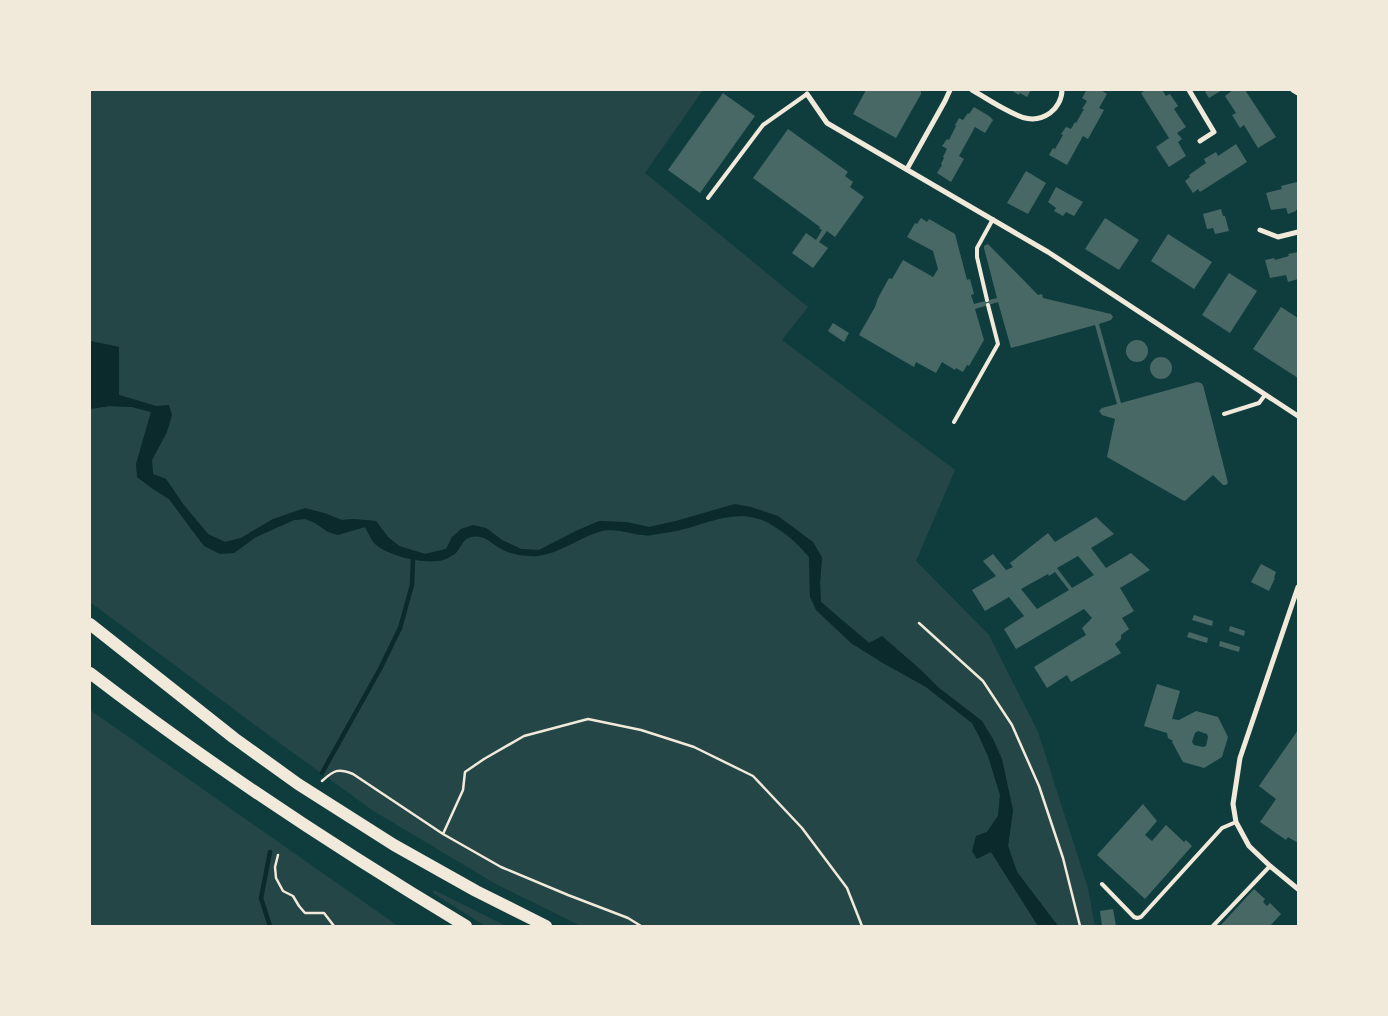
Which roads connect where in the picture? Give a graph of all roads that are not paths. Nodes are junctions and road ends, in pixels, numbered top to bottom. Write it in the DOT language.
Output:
graph roads {
  1 [pos="950,90"];
  2 [pos="972,90"];
  3 [pos="1062,90"];
  4 [pos="1189,90"];
  5 [pos="1293,90"];
  6 [pos="1298,93"];
  7 [pos="807,94"];
  8 [pos="1200,141"];
  9 [pos="907,169"];
  10 [pos="708,198"];
  11 [pos="993,220"];
  12 [pos="1260,230"];
  13 [pos="1298,232"];
  14 [pos="1265,395"];
  15 [pos="1224,414"];
  16 [pos="1298,416"];
  17 [pos="954,422"];
  18 [pos="1298,587"];
  19 [pos="90,624"];
  20 [pos="90,673"];
  21 [pos="1236,822"];
  22 [pos="1270,866"];
  23 [pos="1102,884"];
  24 [pos="1298,888"];
  25 [pos="466,926"];
  26 [pos="546,926"];
  27 [pos="1213,926"];
  1 -- 9 [label="street"];
  2 -- 3 [label="street"];
  4 -- 8 [label="street"];
  5 -- 6 [label="street"];
  7 -- 9 [label="street"];
  7 -- 10 [label="lane"];
  9 -- 11 [label="street"];
  11 -- 14 [label="street"];
  11 -- 17 [label="lane"];
  12 -- 13 [label="street"];
  14 -- 15 [label="lane"];
  14 -- 16 [label="street"];
  18 -- 21 [label="street"];
  19 -- 26 [label="highway"];
  20 -- 25 [label="highway"];
  21 -- 22 [label="street"];
  21 -- 23 [label="lane"];
  22 -- 24 [label="street"];
  22 -- 27 [label="lane"];
}
